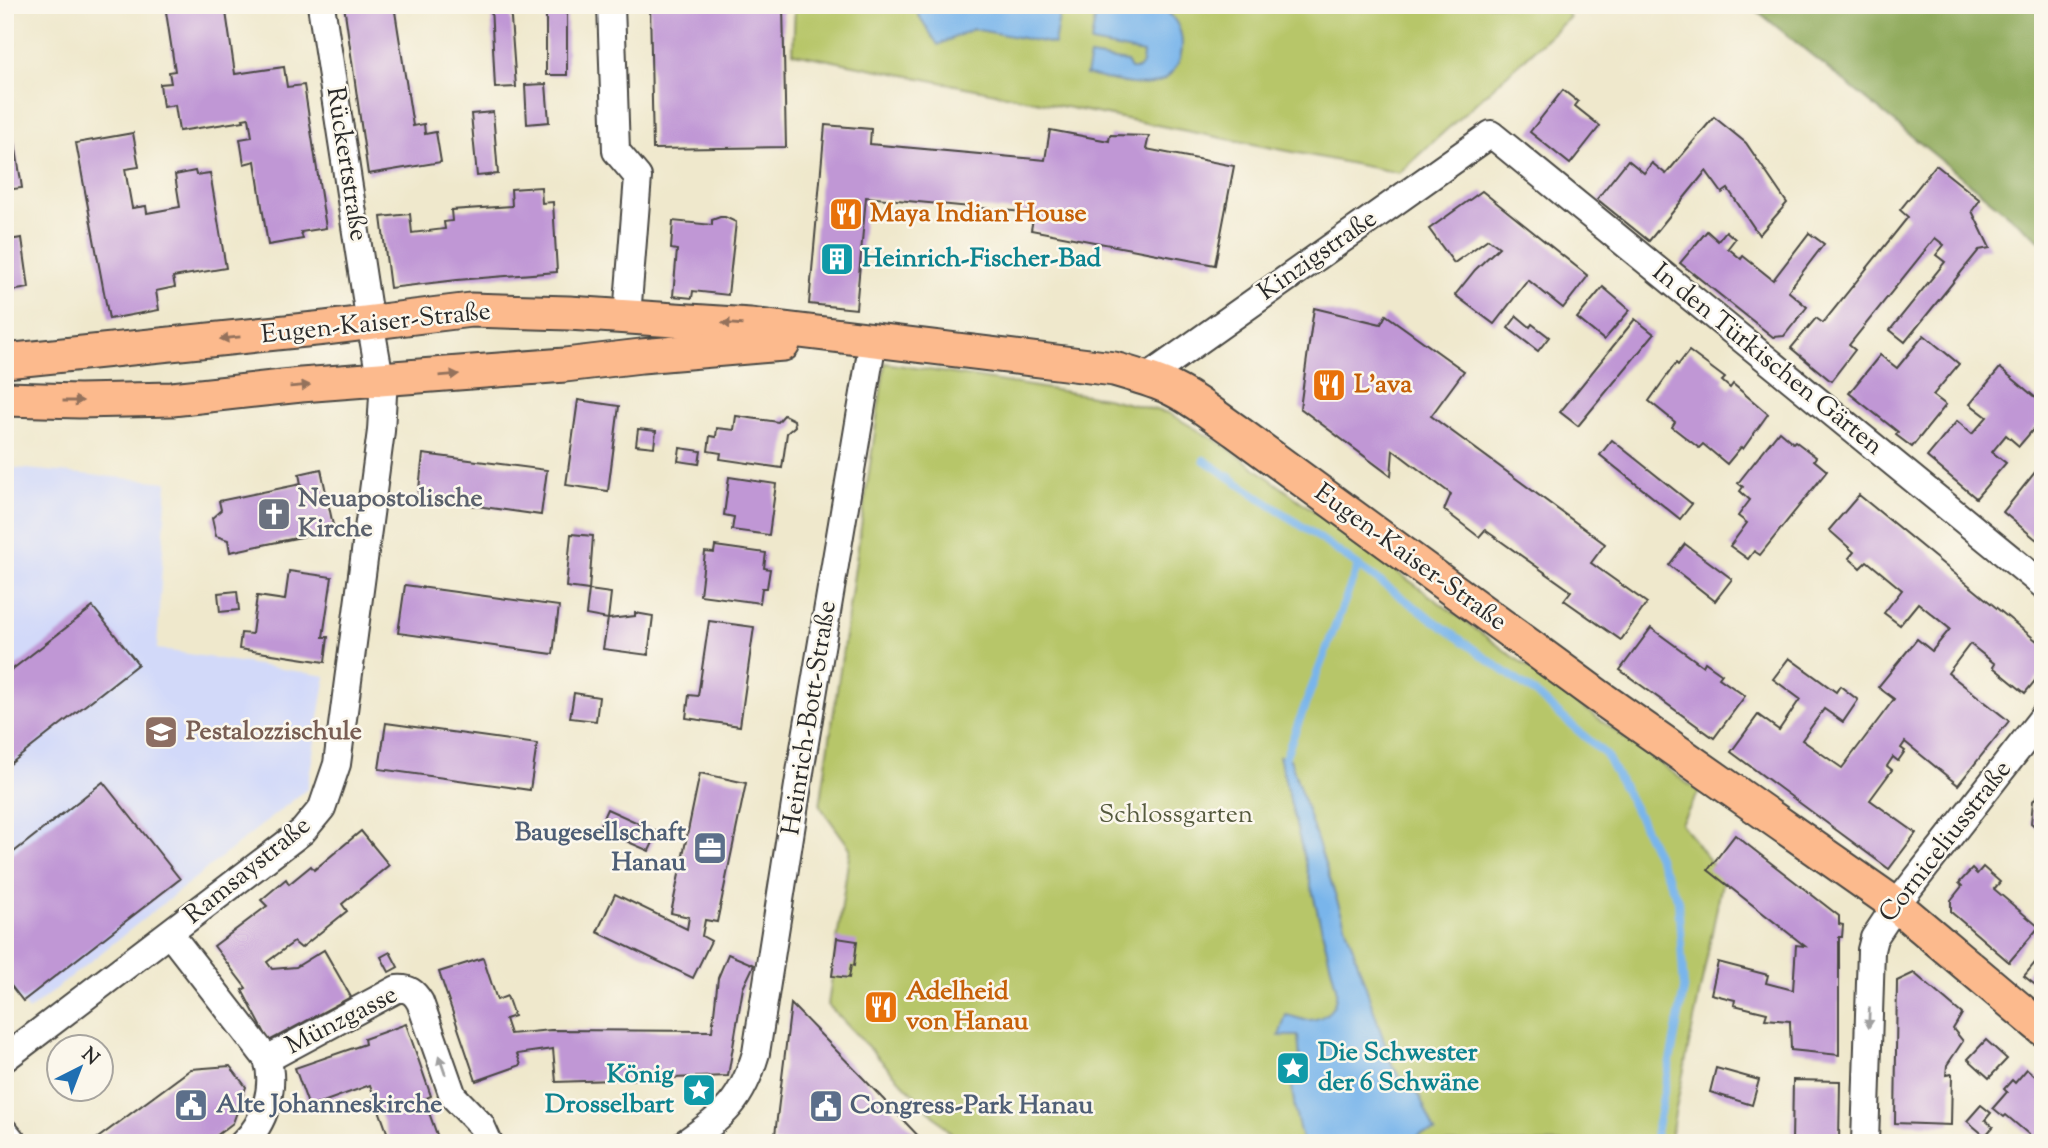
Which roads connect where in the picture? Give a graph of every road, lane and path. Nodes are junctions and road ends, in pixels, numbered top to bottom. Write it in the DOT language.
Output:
graph roads {
  1 [pos="321,5"];
  2 [pos="611,5"];
  3 [pos="1491,134"];
  4 [pos="626,316"];
  5 [pos="371,323"];
  6 [pos="873,340"];
  7 [pos="5,361"];
  8 [pos="1144,379"];
  9 [pos="381,380"];
  10 [pos="5,399"];
  11 [pos="2043,585"];
  12 [pos="2043,717"];
  13 [pos="1896,905"];
  14 [pos="170,934"];
  15 [pos="2043,1029"];
  16 [pos="9,1049"];
  17 [pos="267,1059"];
  18 [pos="5,1132"];
  19 [pos="14,1143"];
  20 [pos="243,1143"];
  21 [pos="489,1143"];
  22 [pos="685,1143"];
  23 [pos="1865,1143"];
  1 -- 5 [label="street, Rückertstraße"];
  2 -- 4 [label="street"];
  3 -- 8 [label="street, Kinzigstraße"];
  3 -- 11 [label="street, In den Türkischen Gärten"];
  4 -- 5 [label="main road, Eugen-Kaiser-Straße"];
  6 -- 4 [label="main road, Eugen-Kaiser-Straße, one-way"];
  5 -- 7 [label="main road, Eugen-Kaiser-Straße, one-way"];
  5 -- 9 [label="street, Ramsaystraße"];
  6 -- 8 [label="main road, Eugen-Kaiser-Straße"];
  9 -- 6 [label="main road, Eugen-Kaiser-Straße, one-way"];
  6 -- 22 [label="street, Heinrich-Bott-Straße"];
  8 -- 13 [label="main road, Eugen-Kaiser-Straße"];
  10 -- 9 [label="main road, Eugen-Kaiser-Straße, one-way"];
  9 -- 14 [label="street, Ramsaystraße"];
  12 -- 13 [label="street, Corniceliusstraße"];
  13 -- 15 [label="main road, Eugen-Kaiser-Straße"];
  13 -- 23 [label="street, Corniceliusstraße, one-way"];
  14 -- 16 [label="street, Ramsaystraße"];
  14 -- 17 [label="street"];
  17 -- 20 [label="street"];
  21 -- 17 [label="street, Münzgasse, one-way"];
  18 -- 19 [label="street"];
}
